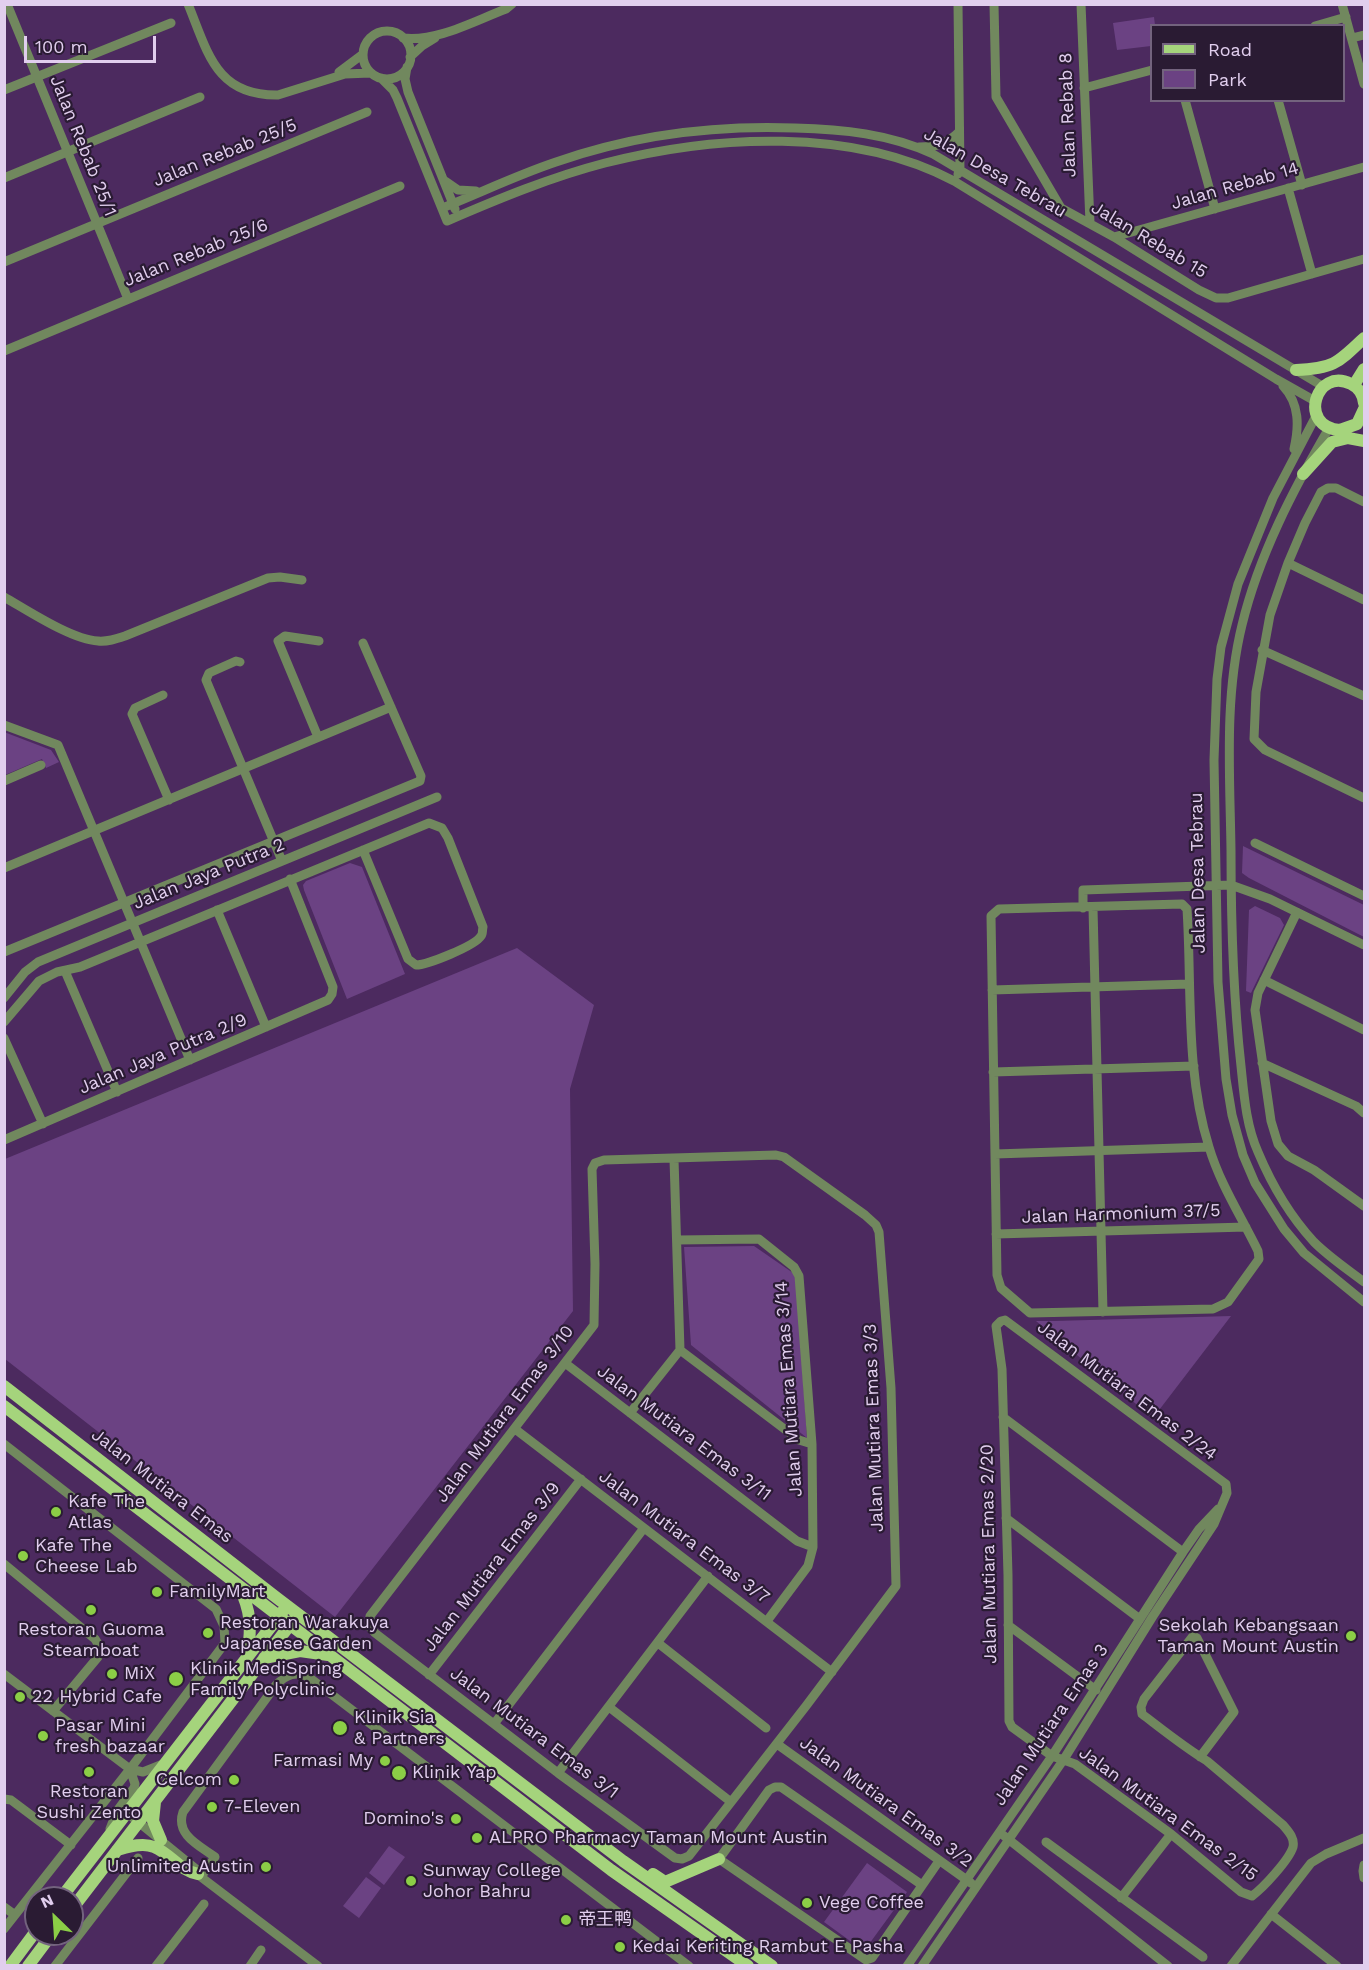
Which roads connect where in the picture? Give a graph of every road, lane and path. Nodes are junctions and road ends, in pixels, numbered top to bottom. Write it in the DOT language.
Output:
graph roads {
  1 [pos="7,4"];
  2 [pos="188,4"];
  3 [pos="512,4"];
  4 [pos="958,4"];
  5 [pos="994,4"];
  6 [pos="1081,4"];
  7 [pos="1342,4"];
  8 [pos="1346,17"];
  9 [pos="171,23"];
  10 [pos="1322,24"];
  11 [pos="448,32"];
  12 [pos="1365,35"];
  13 [pos="403,38"];
  14 [pos="1352,38"];
  15 [pos="363,54"];
  16 [pos="410,57"];
  17 [pos="407,67"];
  18 [pos="1150,71"];
  19 [pos="370,73"];
  20 [pos="38,77"];
  21 [pos="381,78"];
  22 [pos="329,79"];
  23 [pos="1365,84"];
  24 [pos="1083,88"];
  25 [pos="4,90"];
  26 [pos="200,97"];
  27 [pos="1186,102"];
  28 [pos="1279,102"];
  29 [pos="367,112"];
  30 [pos="959,132"];
  31 [pos="916,147"];
  32 [pos="68,152"];
  33 [pos="1365,167"];
  34 [pos="960,171"];
  35 [pos="4,178"];
  36 [pos="443,180"];
  37 [pos="954,182"];
  38 [pos="1302,184"];
  39 [pos="400,186"];
  40 [pos="1288,188"];
  41 [pos="485,191"];
  42 [pos="453,204"];
  43 [pos="442,208"];
  44 [pos="1215,209"];
  45 [pos="458,216"];
  46 [pos="1090,223"];
  47 [pos="96,224"];
  48 [pos="1114,237"];
  49 [pos="1365,259"];
  50 [pos="4,262"];
  51 [pos="1312,274"];
  52 [pos="128,299"];
  53 [pos="1365,338"];
  54 [pos="4,351"];
  55 [pos="1365,369"];
  56 [pos="1296,370"];
  57 [pos="1275,379"];
  58 [pos="1338,381"];
  59 [pos="1354,385"];
  60 [pos="1323,387"];
  61 [pos="1316,401"];
  62 [pos="1364,410"];
  63 [pos="1317,414"];
  64 [pos="1329,428"];
  65 [pos="1351,428"];
  66 [pos="1365,441"];
  67 [pos="1292,460"];
  68 [pos="1303,474"];
  69 [pos="1365,502"];
  70 [pos="1288,563"];
  71 [pos="302,580"];
  72 [pos="4,597"];
  73 [pos="1365,600"];
  74 [pos="319,641"];
  75 [pos="363,643"];
  76 [pos="1262,650"];
  77 [pos="240,662"];
  78 [pos="163,695"];
  79 [pos="1365,696"];
  80 [pos="391,707"];
  81 [pos="4,725"];
  82 [pos="318,737"];
  83 [pos="41,765"];
  84 [pos="243,768"];
  85 [pos="4,781"];
  86 [pos="438,797"];
  87 [pos="1365,798"];
  88 [pos="169,800"];
  89 [pos="94,831"];
  90 [pos="274,842"];
  91 [pos="1256,843"];
  92 [pos="363,850"];
  93 [pos="282,861"];
  94 [pos="4,868"];
  95 [pos="290,879"];
  96 [pos="1216,885"];
  97 [pos="1231,885"];
  98 [pos="1103,890"];
  99 [pos="1365,896"];
  100 [pos="124,903"];
  101 [pos="1093,908"];
  102 [pos="218,910"];
  103 [pos="1297,912"];
  104 [pos="132,923"];
  105 [pos="4,940"];
  106 [pos="140,942"];
  107 [pos="1365,945"];
  108 [pos="7,952"];
  109 [pos="65,971"];
  110 [pos="1264,980"];
  111 [pos="1189,984"];
  112 [pos="1095,987"];
  113 [pos="992,990"];
  114 [pos="4,998"];
  115 [pos="4,1022"];
  116 [pos="266,1027"];
  117 [pos="1365,1030"];
  118 [pos="4,1038"];
  119 [pos="190,1060"];
  120 [pos="1262,1063"];
  121 [pos="1194,1066"];
  122 [pos="1097,1069"];
  123 [pos="993,1072"];
  124 [pos="117,1092"];
  125 [pos="1365,1113"];
  126 [pos="43,1124"];
  127 [pos="4,1140"];
  128 [pos="1209,1147"];
  129 [pos="1099,1150"];
  130 [pos="995,1154"];
  131 [pos="674,1159"];
  132 [pos="595,1163"];
  133 [pos="1365,1206"];
  134 [pos="1246,1227"];
  135 [pos="1101,1231"];
  136 [pos="996,1234"];
  137 [pos="677,1240"];
  138 [pos="1365,1282"];
  139 [pos="1365,1302"];
  140 [pos="1103,1312"];
  141 [pos="1001,1321"];
  142 [pos="680,1350"];
  143 [pos="565,1363"];
  144 [pos="4,1386"];
  145 [pos="4,1406"];
  146 [pos="630,1413"];
  147 [pos="1003,1418"];
  148 [pos="515,1428"];
  149 [pos="4,1444"];
  150 [pos="812,1444"];
  151 [pos="581,1479"];
  152 [pos="1227,1493"];
  153 [pos="1222,1504"];
  154 [pos="1006,1518"];
  155 [pos="644,1528"];
  156 [pos="813,1547"];
  157 [pos="1183,1552"];
  158 [pos="4,1564"];
  159 [pos="708,1576"];
  160 [pos="237,1584"];
  161 [pos="283,1610"];
  162 [pos="295,1619"];
  163 [pos="1140,1619"];
  164 [pos="767,1621"];
  165 [pos="1008,1625"];
  166 [pos="370,1627"];
  167 [pos="658,1643"];
  168 [pos="247,1656"];
  169 [pos="332,1656"];
  170 [pos="264,1658"];
  171 [pos="832,1671"];
  172 [pos="4,1674"];
  173 [pos="429,1675"];
  174 [pos="1096,1690"];
  175 [pos="609,1707"];
  176 [pos="53,1711"];
  177 [pos="494,1724"];
  178 [pos="766,1728"];
  179 [pos="777,1744"];
  180 [pos="1052,1756"];
  181 [pos="1200,1757"];
  182 [pos="1064,1759"];
  183 [pos="163,1764"];
  184 [pos="130,1769"];
  185 [pos="558,1773"];
  186 [pos="4,1799"];
  187 [pos="155,1801"];
  188 [pos="731,1802"];
  189 [pos="126,1812"];
  190 [pos="138,1822"];
  191 [pos="999,1832"];
  192 [pos="108,1834"];
  193 [pos="1171,1834"];
  194 [pos="1365,1838"];
  195 [pos="1008,1839"];
  196 [pos="161,1840"];
  197 [pos="1046,1842"];
  198 [pos="71,1845"];
  199 [pos="117,1850"];
  200 [pos="138,1858"];
  201 [pos="682,1859"];
  202 [pos="719,1859"];
  203 [pos="623,1861"];
  204 [pos="939,1861"];
  205 [pos="200,1875"];
  206 [pos="966,1880"];
  207 [pos="70,1886"];
  208 [pos="922,1886"];
  209 [pos="976,1886"];
  210 [pos="84,1893"];
  211 [pos="1122,1898"];
  212 [pos="204,1904"];
  213 [pos="4,1907"];
  214 [pos="1271,1914"];
  215 [pos="15,1915"];
  216 [pos="4,1929"];
  217 [pos="25,1946"];
  218 [pos="43,1946"];
  219 [pos="261,1950"];
  220 [pos="1203,1957"];
  221 [pos="60,1964"];
  222 [pos="10,1965"];
  223 [pos="28,1965"];
  224 [pos="156,1965"];
  225 [pos="249,1965"];
  226 [pos="318,1965"];
  227 [pos="689,1965"];
  228 [pos="748,1965"];
  229 [pos="772,1965"];
  230 [pos="908,1965"];
  231 [pos="922,1965"];
  232 [pos="1168,1965"];
  233 [pos="1231,1965"];
  234 [pos="1336,1965"];
  1 -- 20 [label="street, Jalan Rebab 25/1"];
  2 -- 22 [label="street"];
  3 -- 11 [label="street"];
  4 -- 30 [label="street"];
  5 -- 46 [label="street, Jalan Rebab 15"];
  6 -- 24 [label="street, Jalan Rebab 8"];
  7 -- 8 [label="street"];
  8 -- 10 [label="street"];
  8 -- 14 [label="street"];
  9 -- 20 [label="street"];
  11 -- 13 [label="street"];
  11 -- 16 [label="street"];
  12 -- 14 [label="street"];
  13 -- 15 [label="street"];
  13 -- 16 [label="street"];
  14 -- 23 [label="street"];
  15 -- 19 [label="street"];
  15 -- 22 [label="street"];
  16 -- 17 [label="street"];
  17 -- 21 [label="street"];
  17 -- 36 [label="street"];
  18 -- 24 [label="street"];
  19 -- 21 [label="street"];
  19 -- 22 [label="street"];
  20 -- 25 [label="street"];
  20 -- 32 [label="street, Jalan Rebab 25/1"];
  21 -- 43 [label="street"];
  24 -- 46 [label="street, Jalan Rebab 8"];
  26 -- 32 [label="street"];
  27 -- 44 [label="street"];
  28 -- 38 [label="street"];
  29 -- 47 [label="street, Jalan Rebab 25/5"];
  30 -- 31 [label="street"];
  30 -- 34 [label="street"];
  31 -- 34 [label="street, Jalan Desa Tebrau"];
  31 -- 41 [label="street, Jalan Desa Tebrau"];
  32 -- 35 [label="street"];
  32 -- 47 [label="street, Jalan Rebab 25/1"];
  33 -- 38 [label="street, Jalan Rebab 14"];
  34 -- 37 [label="street"];
  34 -- 56 [label="street, Jalan Desa Tebrau"];
  36 -- 41 [label="street"];
  36 -- 42 [label="street"];
  37 -- 45 [label="street, Jalan Desa Tebrau"];
  37 -- 57 [label="street, Jalan Desa Tebrau"];
  38 -- 40 [label="street, Jalan Rebab 14"];
  39 -- 52 [label="street, Jalan Rebab 25/6"];
  40 -- 44 [label="street, Jalan Rebab 14"];
  40 -- 51 [label="street"];
  41 -- 42 [label="street, Jalan Desa Tebrau"];
  42 -- 43 [label="street, Jalan Desa Tebrau"];
  42 -- 45 [label="street"];
  43 -- 45 [label="street, Jalan Desa Tebrau"];
  44 -- 48 [label="street, Jalan Rebab 14"];
  46 -- 48 [label="street, Jalan Rebab 15"];
  47 -- 50 [label="street, Jalan Rebab 25/5"];
  47 -- 52 [label="street, Jalan Rebab 25/1"];
  48 -- 51 [label="street, Jalan Rebab 15"];
  49 -- 51 [label="street, Jalan Rebab 15"];
  52 -- 54 [label="street, Jalan Rebab 25/6"];
  53 -- 56 [label="main road"];
  53 -- 58 [label="main road"];
  55 -- 59 [label="main road"];
  56 -- 60 [label="street, Jalan Desa Tebrau"];
  57 -- 61 [label="street, Jalan Desa Tebrau"];
  57 -- 67 [label="street"];
  58 -- 59 [label="main road"];
  58 -- 60 [label="main road"];
  59 -- 62 [label="main road"];
  60 -- 61 [label="main road"];
  61 -- 63 [label="main road"];
  62 -- 65 [label="main road"];
  63 -- 64 [label="main road"];
  63 -- 67 [label="street, Jalan Desa Tebrau"];
  64 -- 65 [label="main road"];
  64 -- 68 [label="street, Jalan Desa Tebrau"];
  65 -- 66 [label="main road"];
  66 -- 68 [label="main road"];
  67 -- 96 [label="street, Jalan Desa Tebrau"];
  68 -- 97 [label="street, Jalan Desa Tebrau"];
  69 -- 70 [label="street"];
  70 -- 73 [label="street"];
  70 -- 76 [label="street"];
  71 -- 72 [label="street"];
  74 -- 82 [label="street"];
  75 -- 80 [label="street"];
  76 -- 79 [label="street"];
  76 -- 87 [label="street"];
  77 -- 84 [label="street"];
  78 -- 88 [label="street"];
  80 -- 82 [label="street"];
  80 -- 90 [label="street"];
  81 -- 89 [label="street"];
  82 -- 84 [label="street"];
  83 -- 85 [label="street"];
  84 -- 88 [label="street"];
  84 -- 90 [label="street"];
  86 -- 93 [label="street, Jalan Jaya Putra 2"];
  88 -- 89 [label="street"];
  89 -- 94 [label="street"];
  89 -- 100 [label="street"];
  90 -- 93 [label="street"];
  90 -- 100 [label="street"];
  91 -- 99 [label="street"];
  92 -- 92 [label="street"];
  92 -- 95 [label="street"];
  93 -- 104 [label="street, Jalan Jaya Putra 2"];
  95 -- 102 [label="street"];
  95 -- 116 [label="street, Jalan Jaya Putra 2/9"];
  96 -- 97 [label="street"];
  96 -- 98 [label="street"];
  96 -- 139 [label="street, Jalan Desa Tebrau"];
  97 -- 103 [label="street"];
  97 -- 138 [label="street, Jalan Desa Tebrau"];
  98 -- 101 [label="street"];
  98 -- 101 [label="street"];
  100 -- 104 [label="street"];
  100 -- 108 [label="street"];
  101 -- 111 [label="street"];
  101 -- 112 [label="street"];
  101 -- 113 [label="street"];
  102 -- 106 [label="street"];
  102 -- 116 [label="street"];
  103 -- 107 [label="street"];
  103 -- 110 [label="street"];
  104 -- 106 [label="street"];
  104 -- 114 [label="street, Jalan Jaya Putra 2"];
  105 -- 108 [label="street"];
  106 -- 109 [label="street"];
  106 -- 119 [label="street"];
  109 -- 115 [label="street"];
  109 -- 124 [label="street"];
  110 -- 117 [label="street"];
  110 -- 120 [label="street"];
  111 -- 112 [label="street"];
  111 -- 121 [label="street"];
  112 -- 113 [label="street"];
  112 -- 122 [label="street"];
  113 -- 123 [label="street"];
  116 -- 119 [label="street, Jalan Jaya Putra 2/9"];
  118 -- 126 [label="street"];
  119 -- 124 [label="street, Jalan Jaya Putra 2/9"];
  120 -- 125 [label="street"];
  120 -- 133 [label="street"];
  121 -- 122 [label="street"];
  121 -- 128 [label="street"];
  122 -- 123 [label="street"];
  122 -- 129 [label="street"];
  123 -- 130 [label="street"];
  124 -- 126 [label="street, Jalan Jaya Putra 2/9"];
  126 -- 127 [label="street, Jalan Jaya Putra 2/9"];
  128 -- 129 [label="street"];
  128 -- 134 [label="street"];
  129 -- 130 [label="street"];
  129 -- 135 [label="street"];
  130 -- 136 [label="street"];
  131 -- 132 [label="street, Jalan Mutiara Emas 3/3"];
  131 -- 137 [label="street"];
  131 -- 171 [label="street, Jalan Mutiara Emas 3/3"];
  132 -- 143 [label="street, Jalan Mutiara Emas 3/10"];
  134 -- 135 [label="street, Jalan Harmonium 37/5"];
  134 -- 140 [label="street"];
  135 -- 136 [label="street, Jalan Harmonium 37/5"];
  135 -- 140 [label="street"];
  136 -- 140 [label="street"];
  137 -- 142 [label="street"];
  137 -- 150 [label="street, Jalan Mutiara Emas 3/14"];
  141 -- 147 [label="street, Jalan Mutiara Emas 2/20"];
  141 -- 152 [label="street, Jalan Mutiara Emas 2/24"];
  142 -- 146 [label="street"];
  142 -- 150 [label="street"];
  143 -- 146 [label="street, Jalan Mutiara Emas 3/11"];
  143 -- 148 [label="street, Jalan Mutiara Emas 3/10"];
  144 -- 161 [label="main road, Jalan Mutiara Emas"];
  145 -- 160 [label="main road, Jalan Mutiara Emas"];
  146 -- 156 [label="street, Jalan Mutiara Emas 3/11"];
  147 -- 154 [label="street, Jalan Mutiara Emas 2/20"];
  147 -- 157 [label="street"];
  148 -- 151 [label="street, Jalan Mutiara Emas 3/7"];
  148 -- 166 [label="street, Jalan Mutiara Emas 3/10"];
  149 -- 184 [label="street"];
  150 -- 156 [label="street, Jalan Mutiara Emas 3/14"];
  151 -- 155 [label="street, Jalan Mutiara Emas 3/7"];
  151 -- 173 [label="street, Jalan Mutiara Emas 3/9"];
  152 -- 153 [label="street, Jalan Mutiara Emas 3"];
  153 -- 157 [label="street, Jalan Mutiara Emas 3"];
  153 -- 182 [label="street, Jalan Mutiara Emas 3"];
  154 -- 163 [label="street"];
  154 -- 165 [label="street, Jalan Mutiara Emas 2/20"];
  155 -- 159 [label="street, Jalan Mutiara Emas 3/7"];
  155 -- 177 [label="street"];
  156 -- 164 [label="street, Jalan Mutiara Emas 3/14"];
  157 -- 163 [label="street, Jalan Mutiara Emas 3"];
  158 -- 176 [label="street"];
  159 -- 164 [label="street, Jalan Mutiara Emas 3/7"];
  159 -- 167 [label="street"];
  160 -- 161 [label="main road, Jalan Mutiara Emas"];
  160 -- 168 [label="main road"];
  161 -- 162 [label="main road, Jalan Mutiara Emas"];
  161 -- 168 [label="main road"];
  162 -- 169 [label="main road"];
  162 -- 170 [label="main road"];
  162 -- 203 [label="main road"];
  163 -- 174 [label="street, Jalan Mutiara Emas 3"];
  164 -- 171 [label="street, Jalan Mutiara Emas 3/7"];
  165 -- 174 [label="street"];
  165 -- 180 [label="street, Jalan Mutiara Emas 2/20"];
  166 -- 173 [label="street, Jalan Mutiara Emas 3/1"];
  167 -- 175 [label="street"];
  167 -- 178 [label="street"];
  168 -- 183 [label="main road"];
  169 -- 170 [label="main road"];
  169 -- 228 [label="main road"];
  170 -- 187 [label="main road"];
  171 -- 179 [label="street, Jalan Mutiara Emas 3/3"];
  172 -- 176 [label="street"];
  173 -- 177 [label="street, Jalan Mutiara Emas 3/1"];
  174 -- 180 [label="street, Jalan Mutiara Emas 3"];
  175 -- 185 [label="street"];
  175 -- 188 [label="street"];
  176 -- 184 [label="street"];
  177 -- 185 [label="street, Jalan Mutiara Emas 3/1"];
  179 -- 188 [label="street, Jalan Mutiara Emas 3/3"];
  179 -- 204 [label="street, Jalan Mutiara Emas 3/2"];
  180 -- 182 [label="street, Jalan Mutiara Emas 2/20"];
  180 -- 191 [label="street, Jalan Mutiara Emas 3"];
  181 -- 181 [label="street"];
  181 -- 193 [label="street, Jalan Mutiara Emas 2/15"];
  182 -- 193 [label="street, Jalan Mutiara Emas 2/15"];
  182 -- 195 [label="street, Jalan Mutiara Emas 3"];
  183 -- 184 [label="street"];
  183 -- 189 [label="main road"];
  184 -- 192 [label="street"];
  184 -- 198 [label="street"];
  185 -- 201 [label="street, Jalan Mutiara Emas 3/1"];
  186 -- 198 [label="street"];
  187 -- 190 [label="main road"];
  187 -- 196 [label="main road"];
  188 -- 201 [label="street, Jalan Mutiara Emas 3/3"];
  189 -- 190 [label="street"];
  189 -- 192 [label="main road"];
  190 -- 196 [label="street"];
  190 -- 199 [label="main road"];
  191 -- 195 [label="street"];
  191 -- 206 [label="street, Jalan Mutiara Emas 3"];
  192 -- 207 [label="main road"];
  193 -- 211 [label="street"];
  194 -- 214 [label="street"];
  195 -- 209 [label="street, Jalan Mutiara Emas 3"];
  195 -- 232 [label="street"];
  196 -- 205 [label="street"];
  197 -- 211 [label="street"];
  198 -- 215 [label="street"];
  199 -- 205 [label="main road"];
  199 -- 210 [label="main road"];
  200 -- 221 [label="street"];
  202 -- 203 [label="main road"];
  202 -- 208 [label="street"];
  202 -- 208 [label="street"];
  203 -- 229 [label="main road"];
  204 -- 206 [label="street, Jalan Mutiara Emas 3/2"];
  204 -- 208 [label="street"];
  205 -- 226 [label="street"];
  205 -- 227 [label="street"];
  206 -- 209 [label="street, Jalan Mutiara Emas 3/2"];
  206 -- 230 [label="street, Jalan Mutiara Emas 3"];
  209 -- 231 [label="street, Jalan Mutiara Emas 3"];
  211 -- 220 [label="street"];
  212 -- 224 [label="street"];
  213 -- 215 [label="street"];
  214 -- 233 [label="street"];
  214 -- 234 [label="street"];
  215 -- 216 [label="street"];
  217 -- 222 [label="main road"];
  218 -- 223 [label="main road"];
  219 -- 225 [label="street"];
}
